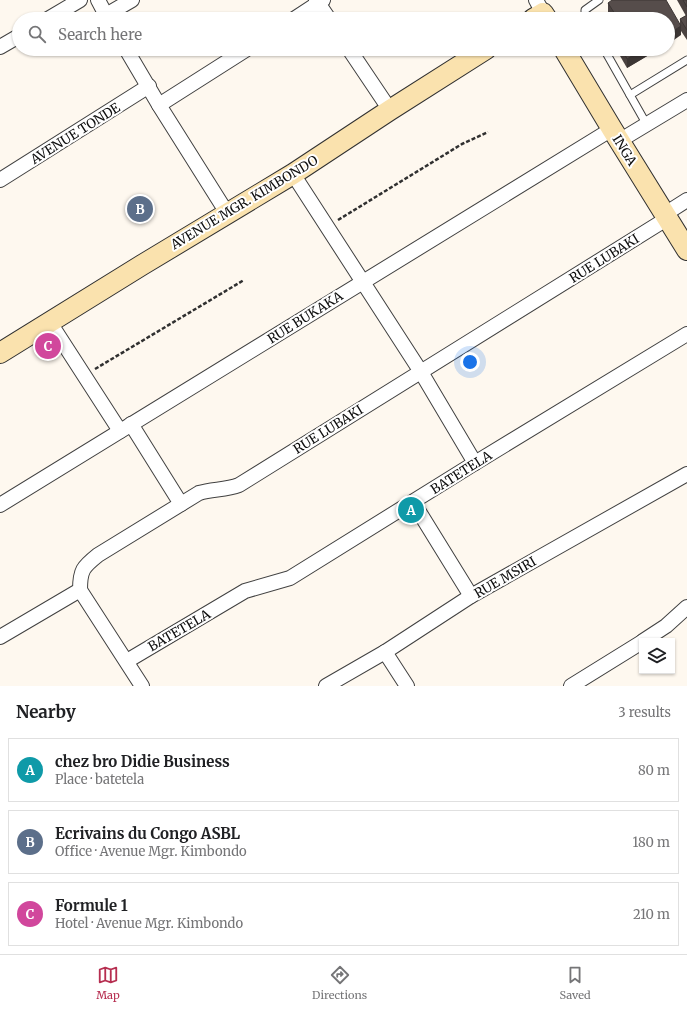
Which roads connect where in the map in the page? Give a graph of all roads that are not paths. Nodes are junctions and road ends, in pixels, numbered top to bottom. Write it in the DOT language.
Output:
graph roads {
  1 [pos="80,0"];
  2 [pos="98,0"];
  3 [pos="132,0"];
  4 [pos="599,0"];
  5 [pos="319,1"];
  6 [pos="60,12"];
  7 [pos="104,12"];
  8 [pos="114,12"];
  9 [pos="304,12"];
  10 [pos="325,12"];
  11 [pos="585,12"];
  12 [pos="12,40"];
  13 [pos="0,47"];
  14 [pos="130,56"];
  15 [pos="236,56"];
  16 [pos="354,56"];
  17 [pos="475,56"];
  18 [pos="568,56"];
  19 [pos="608,56"];
  20 [pos="687,60"];
  21 [pos="149,86"];
  22 [pos="630,95"];
  23 [pos="687,100"];
  24 [pos="160,105"];
  25 [pos="390,110"];
  26 [pos="647,125"];
  27 [pos="615,135"];
  28 [pos="294,174"];
  29 [pos="0,180"];
  30 [pos="687,200"];
  31 [pos="227,213"];
  32 [pos="666,216"];
  33 [pos="687,250"];
  34 [pos="363,281"];
  35 [pos="49,322"];
  36 [pos="687,334"];
  37 [pos="0,353"];
  38 [pos="421,372"];
  39 [pos="126,428"];
  40 [pos="476,463"];
  41 [pos="687,474"];
  42 [pos="413,502"];
  43 [pos="181,504"];
  44 [pos="0,505"];
  45 [pos="80,590"];
  46 [pos="471,596"];
  47 [pos="687,607"];
  48 [pos="0,637"];
  49 [pos="647,638"];
  50 [pos="639,643"];
  51 [pos="385,652"];
  52 [pos="127,661"];
  53 [pos="142,686"];
  54 [pos="326,686"];
  55 [pos="407,686"];
  56 [pos="570,686"];
  1 -- 6 [label="street"];
  2 -- 7 [label="street"];
  3 -- 8 [label="street"];
  4 -- 11 [label="lane"];
  5 -- 9 [label="street"];
  5 -- 10 [label="street"];
  12 -- 13 [label="street"];
  14 -- 21 [label="street"];
  15 -- 24 [label="street"];
  16 -- 25 [label="street"];
  17 -- 25 [label="street, AVENUE MGR. KIMBONDO"];
  18 -- 27 [label="street, INGA"];
  19 -- 22 [label="lane"];
  20 -- 22 [label="lane"];
  21 -- 24 [label="street"];
  21 -- 29 [label="street, AVENUE TONDE"];
  22 -- 26 [label="lane"];
  23 -- 26 [label="street, RUE BUKAKA"];
  24 -- 31 [label="street"];
  25 -- 28 [label="street, AVENUE MGR. KIMBONDO"];
  26 -- 27 [label="street, RUE BUKAKA"];
  27 -- 32 [label="street, INGA"];
  27 -- 34 [label="street, RUE BUKAKA"];
  28 -- 31 [label="street, AVENUE MGR. KIMBONDO"];
  28 -- 34 [label="street"];
  30 -- 32 [label="street, RUE LUBAKI"];
  31 -- 35 [label="street, AVENUE MGR. KIMBONDO"];
  32 -- 33 [label="street, INGA"];
  32 -- 38 [label="street, RUE LUBAKI"];
  34 -- 38 [label="street"];
  34 -- 39 [label="street, RUE BUKAKA"];
  35 -- 37 [label="street, AVENUE MGR. KIMBONDO"];
  35 -- 39 [label="street"];
  36 -- 40 [label="street, BATETELA"];
  38 -- 40 [label="street"];
  38 -- 43 [label="street, RUE LUBAKI"];
  39 -- 43 [label="street"];
  39 -- 44 [label="street, RUE BUKAKA"];
  40 -- 42 [label="street, BATETELA"];
  41 -- 46 [label="street, RUE MSIRI"];
  42 -- 46 [label="street"];
  42 -- 52 [label="street, BATETELA"];
  43 -- 45 [label="street, RUE LUBAKI"];
  45 -- 48 [label="street"];
  45 -- 52 [label="street"];
  46 -- 51 [label="street, RUE MSIRI"];
  47 -- 49 [label="street"];
  50 -- 56 [label="street"];
  51 -- 54 [label="street, RUE MSIRI"];
  51 -- 55 [label="street"];
  52 -- 53 [label="street"];
}
